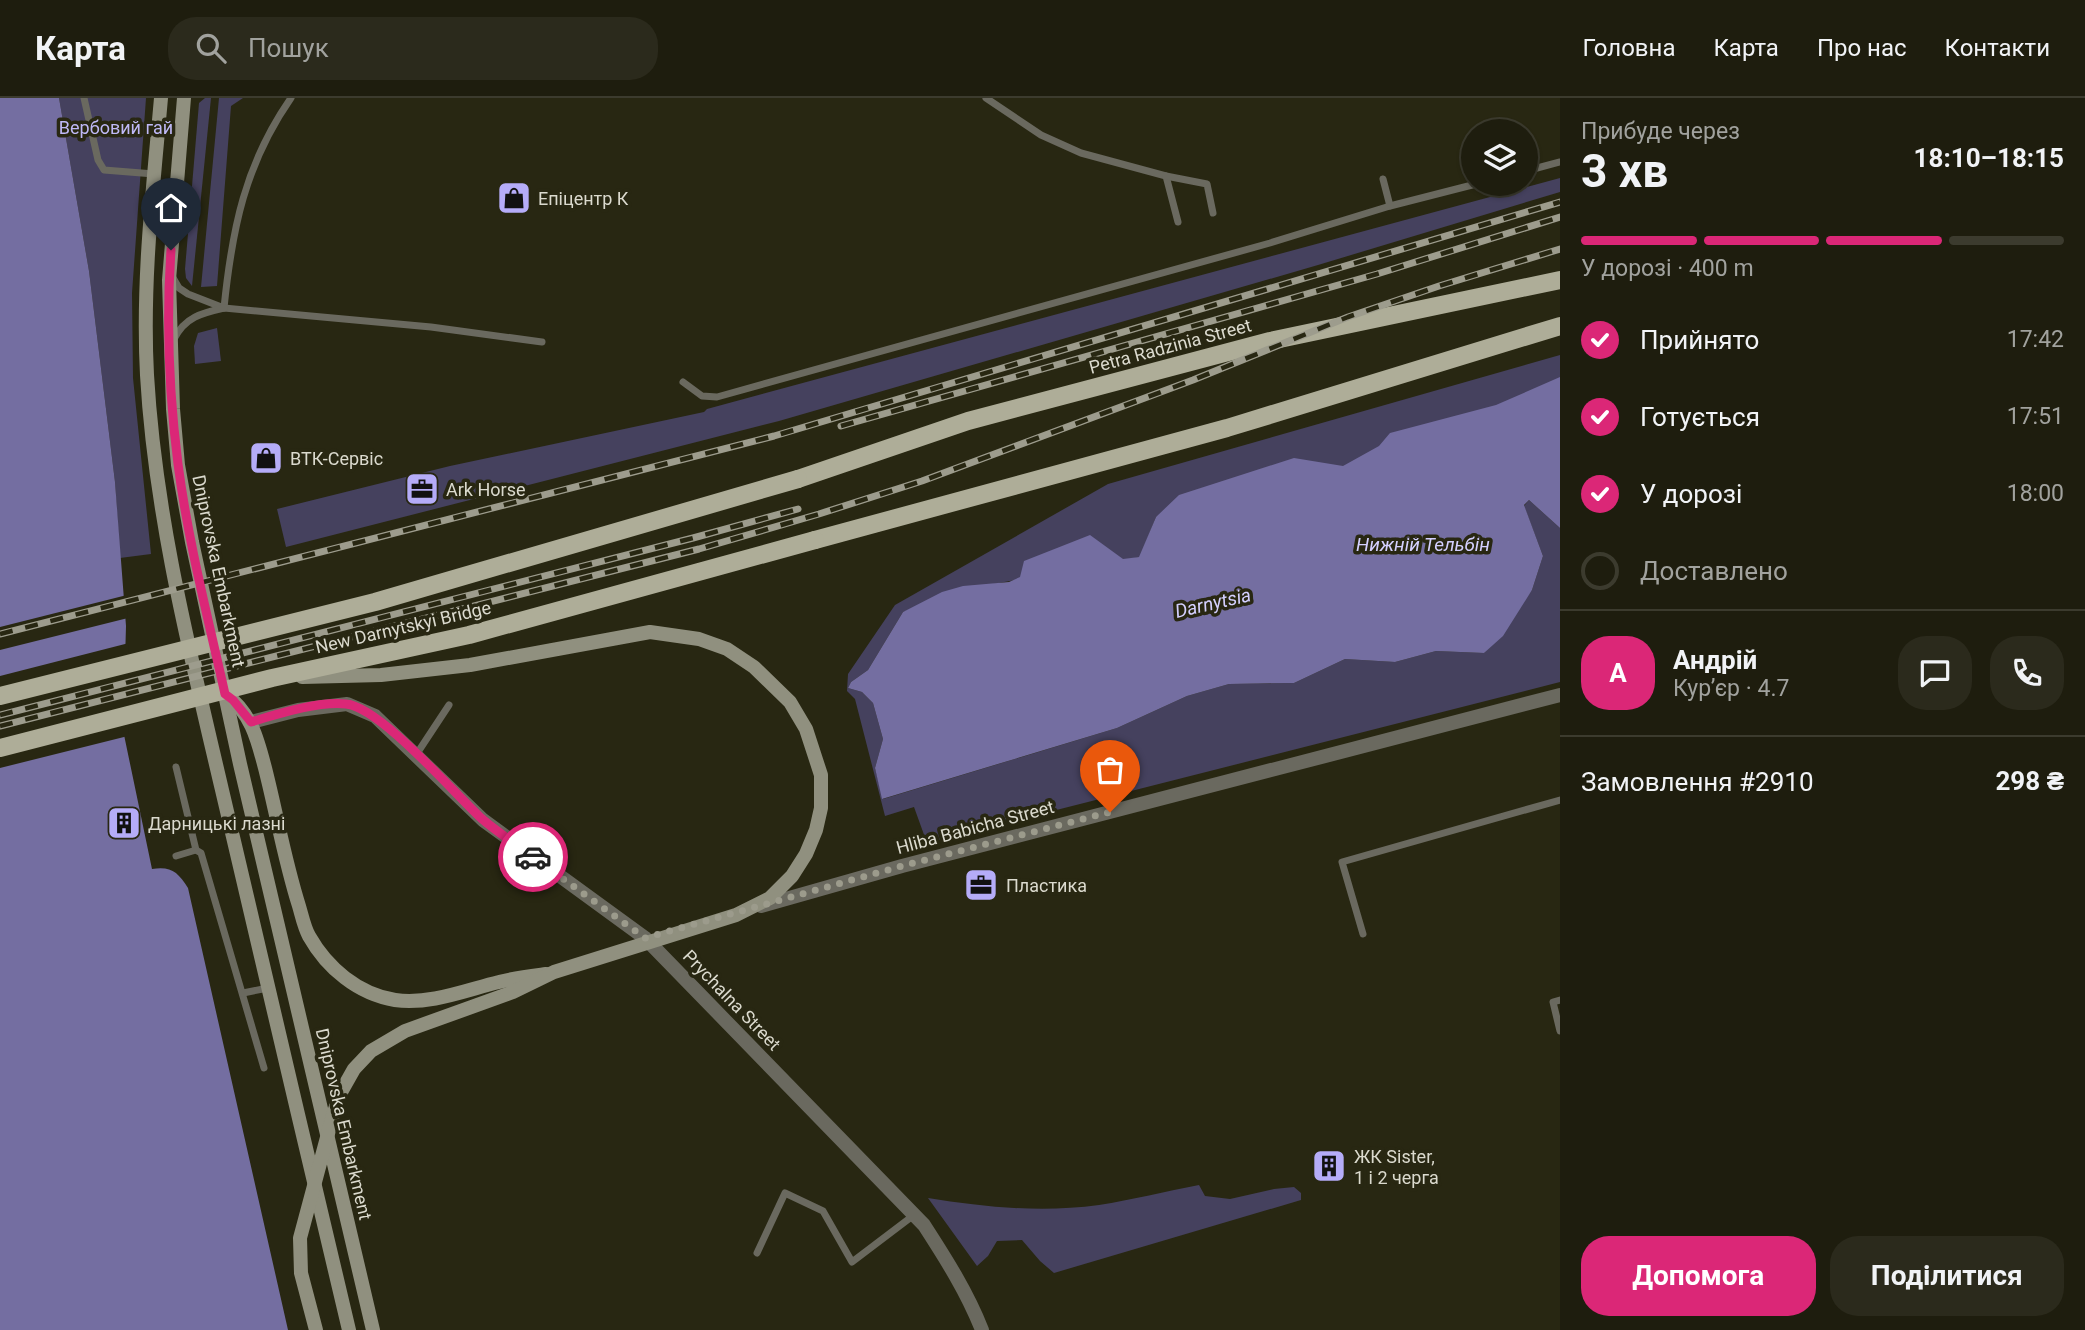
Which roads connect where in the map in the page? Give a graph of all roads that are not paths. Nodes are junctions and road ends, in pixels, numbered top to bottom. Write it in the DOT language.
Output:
graph roads {
  1 [pos="84,98"];
  2 [pos="161,98"];
  3 [pos="184,98"];
  4 [pos="291,98"];
  5 [pos="986,98"];
  6 [pos="1560,162"];
  7 [pos="1538,168"];
  8 [pos="154,174"];
  9 [pos="1167,176"];
  10 [pos="1383,179"];
  11 [pos="1461,188"];
  12 [pos="1390,206"];
  13 [pos="1213,213"];
  14 [pos="1178,222"];
  15 [pos="170,272"];
  16 [pos="1560,280"];
  17 [pos="224,308"];
  18 [pos="1560,326"];
  19 [pos="542,342"];
  20 [pos="170,347"];
  21 [pos="683,383"];
  22 [pos="798,479"];
  23 [pos="272,678"];
  24 [pos="225,694"];
  25 [pos="1560,695"];
  26 [pos="0,696"];
  27 [pos="449,705"];
  28 [pos="251,722"];
  29 [pos="0,748"];
  30 [pos="416,755"];
  31 [pos="176,768"];
  32 [pos="1560,800"];
  33 [pos="196,850"];
  34 [pos="176,856"];
  35 [pos="1363,934"];
  36 [pos="645,938"];
  37 [pos="554,972"];
  38 [pos="268,988"];
  39 [pos="243,993"];
  40 [pos="1560,1000"];
  41 [pos="1560,1031"];
  42 [pos="264,1068"];
  43 [pos="914,1215"];
  44 [pos="757,1253"];
  45 [pos="316,1330"];
  46 [pos="349,1330"];
  47 [pos="373,1330"];
  48 [pos="982,1330"];
  1 -- 8 [label="lane"];
  2 -- 8 [label="main road"];
  3 -- 15 [label="main road, Dniprovska Embarkment"];
  4 -- 17 [label="lane"];
  5 -- 9 [label="lane"];
  6 -- 7 [label="lane"];
  8 -- 38 [label="main road"];
  9 -- 13 [label="lane"];
  9 -- 14 [label="lane"];
  10 -- 12 [label="lane"];
  11 -- 12 [label="lane"];
  12 -- 21 [label="lane"];
  15 -- 17 [label="lane"];
  15 -- 20 [label="main road, Dniprovska Embarkment"];
  16 -- 22 [label="main road, Petra Radzinia Street"];
  17 -- 19 [label="lane"];
  17 -- 20 [label="lane"];
  18 -- 23 [label="main road, New Darnytskyi Bridge, bridge"];
  20 -- 24 [label="main road, Dniprovska Embarkment"];
  22 -- 26 [label="main road, New Darnytskyi Bridge, bridge"];
  23 -- 29 [label="main road, New Darnytskyi Bridge, bridge"];
  23 -- 37 [label="main road, bridge"];
  24 -- 28 [label="main road"];
  24 -- 47 [label="main road, Dniprovska Embarkment"];
  25 -- 36 [label="street, Hliba Babicha Street"];
  27 -- 30 [label="lane"];
  28 -- 30 [label="street, Prychalna Street"];
  28 -- 37 [label="main road, bridge"];
  30 -- 36 [label="street, Prychalna Street"];
  31 -- 33 [label="lane"];
  32 -- 35 [label="lane"];
  33 -- 34 [label="lane"];
  33 -- 39 [label="lane"];
  36 -- 43 [label="street, Prychalna Street"];
  37 -- 45 [label="main road, bridge"];
  38 -- 39 [label="lane"];
  38 -- 46 [label="main road"];
  39 -- 42 [label="lane"];
  40 -- 41 [label="lane"];
  43 -- 44 [label="lane"];
  43 -- 48 [label="street, Prychalna Street"];
}
